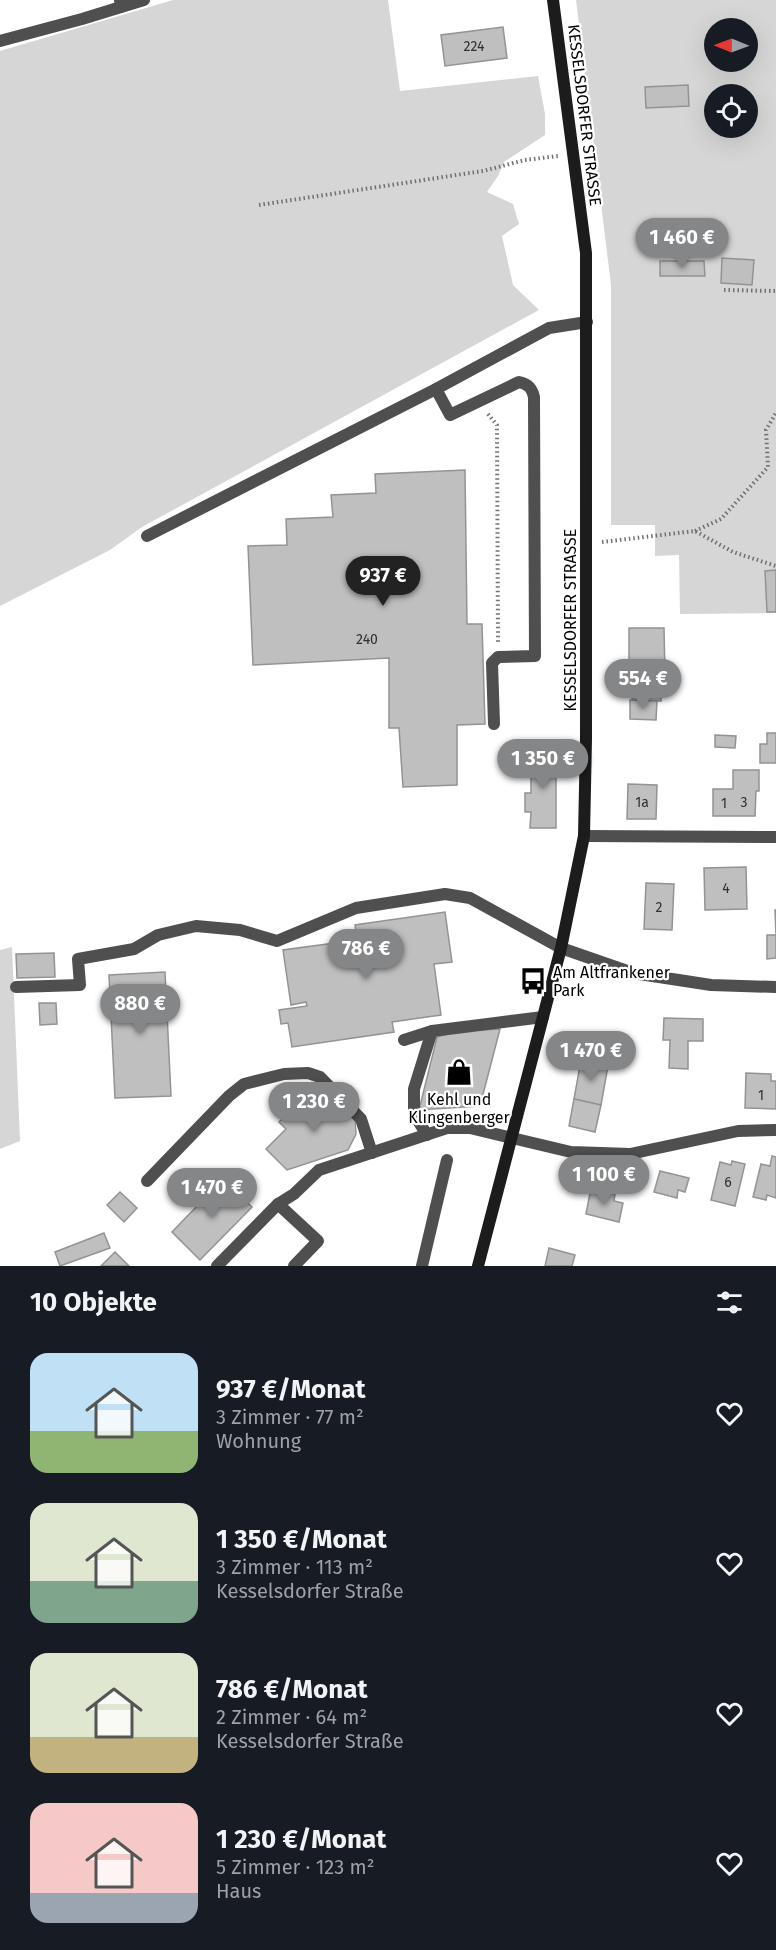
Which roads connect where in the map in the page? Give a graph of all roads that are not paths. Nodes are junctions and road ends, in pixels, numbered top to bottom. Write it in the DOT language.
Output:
graph roads {
  1 [pos="144,0"];
  2 [pos="553,0"];
  3 [pos="121,3"];
  4 [pos="0,41"];
  5 [pos="587,322"];
  6 [pos="436,389"];
  7 [pos="147,536"];
  8 [pos="494,724"];
  9 [pos="584,836"];
  10 [pos="776,837"];
  11 [pos="561,948"];
  12 [pos="16,987"];
  13 [pos="776,987"];
  14 [pos="543,1017"];
  15 [pos="432,1031"];
  16 [pos="404,1040"];
  17 [pos="776,1130"];
  18 [pos="426,1135"];
  19 [pos="512,1138"];
  20 [pos="372,1153"];
  21 [pos="447,1160"];
  22 [pos="147,1181"];
  23 [pos="278,1204"];
  24 [pos="217,1266"];
  25 [pos="294,1266"];
  26 [pos="422,1266"];
  27 [pos="478,1266"];
  1 -- 3 [label="street"];
  2 -- 5 [label="main road, KESSELSDORFER STRASSE"];
  3 -- 4 [label="street"];
  5 -- 6 [label="street"];
  5 -- 9 [label="main road, KESSELSDORFER STRASSE"];
  6 -- 7 [label="street"];
  6 -- 8 [label="street"];
  9 -- 10 [label="street"];
  9 -- 11 [label="main road, KESSELSDORFER STRASSE"];
  11 -- 12 [label="street"];
  11 -- 13 [label="street"];
  11 -- 14 [label="main road, KESSELSDORFER STRASSE"];
  14 -- 15 [label="street"];
  14 -- 19 [label="main road, KESSELSDORFER STRASSE"];
  15 -- 16 [label="street"];
  15 -- 18 [label="street"];
  17 -- 19 [label="street"];
  18 -- 19 [label="street"];
  18 -- 20 [label="street"];
  19 -- 27 [label="main road, KESSELSDORFER STRASSE"];
  20 -- 22 [label="street"];
  20 -- 23 [label="street"];
  21 -- 26 [label="street"];
  23 -- 24 [label="street"];
  23 -- 25 [label="street"];
}
